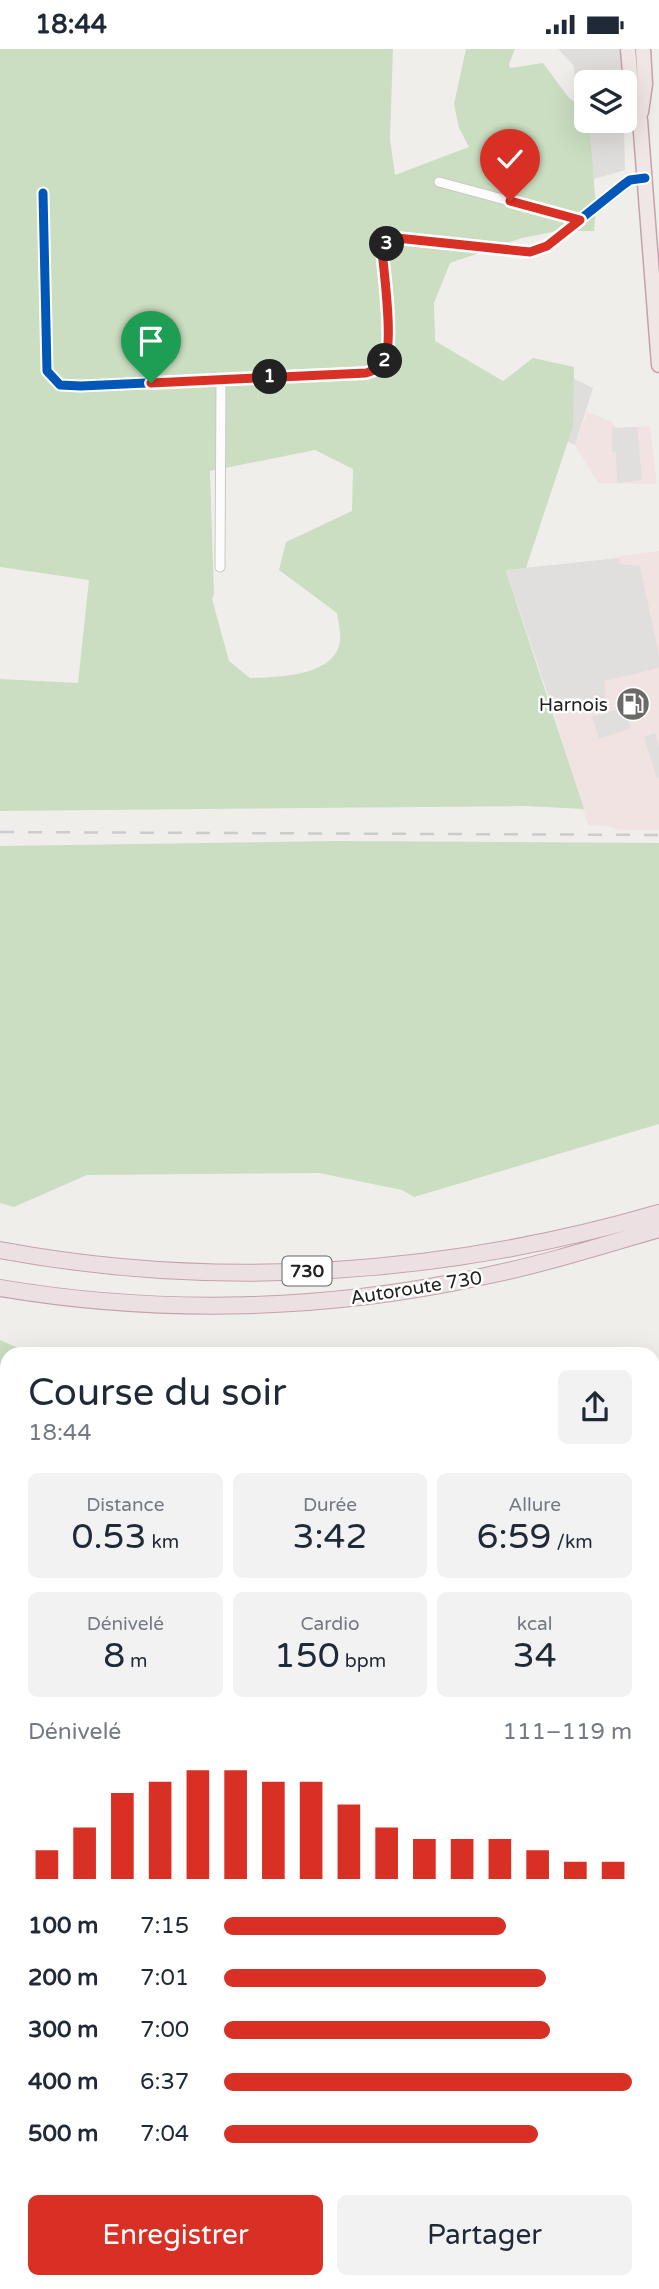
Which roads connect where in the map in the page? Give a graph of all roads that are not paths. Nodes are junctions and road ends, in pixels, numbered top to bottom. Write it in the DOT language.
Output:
graph roads {
  1 [pos="628,49"];
  2 [pos="643,49"];
  3 [pos="640,120"];
  4 [pos="645,178"];
  5 [pos="439,182"];
  6 [pos="43,193"];
  7 [pos="580,220"];
  8 [pos="659,365"];
  9 [pos="221,380"];
  10 [pos="220,567"];
  11 [pos="659,1213"];
  12 [pos="659,1229"];
  13 [pos="0,1250"];
  14 [pos="0,1288"];
  1 -- 3 [label="highway"];
  2 -- 3 [label="highway"];
  3 -- 4 [label="highway"];
  4 -- 7 [label="street"];
  4 -- 8 [label="highway"];
  5 -- 7 [label="street"];
  6 -- 9 [label="street"];
  7 -- 9 [label="street"];
  9 -- 10 [label="street"];
  11 -- 13 [label="highway, Autoroute 730 / 730"];
  12 -- 14 [label="highway, Autoroute 730 / 730"];
}
